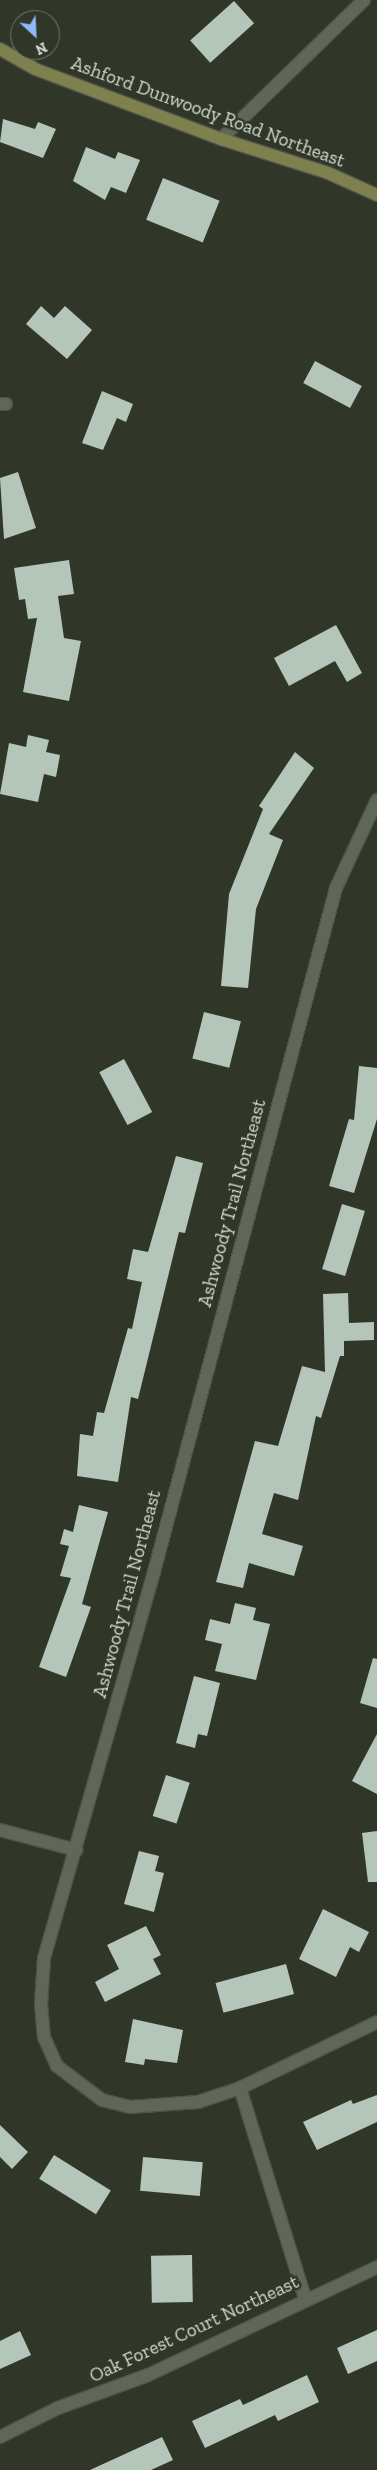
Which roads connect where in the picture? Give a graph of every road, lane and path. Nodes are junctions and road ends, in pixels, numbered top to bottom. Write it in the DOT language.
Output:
graph roads {
  1 [pos="364,0"];
  2 [pos="0,49"];
  3 [pos="221,139"];
  4 [pos="377,195"];
  5 [pos="377,800"];
  6 [pos="0,1830"];
  7 [pos="76,1850"];
  8 [pos="377,2022"];
  9 [pos="240,2088"];
  10 [pos="377,2267"];
  11 [pos="305,2298"];
  12 [pos="0,2437"];
  1 -- 3 [label="street"];
  2 -- 3 [label="main road, Ashford Dunwoody Road Northeast"];
  3 -- 4 [label="main road, Ashford Dunwoody Road Northeast"];
  5 -- 7 [label="street, Ashwoody Trail Northeast"];
  6 -- 7 [label="street"];
  7 -- 9 [label="street, Ashwoody Trail Northeast"];
  8 -- 9 [label="street, Ashwoody Trail Northeast"];
  9 -- 11 [label="street"];
  10 -- 11 [label="street, Oak Forest Court Northeast"];
  11 -- 12 [label="street, Oak Forest Court Northeast"];
}
